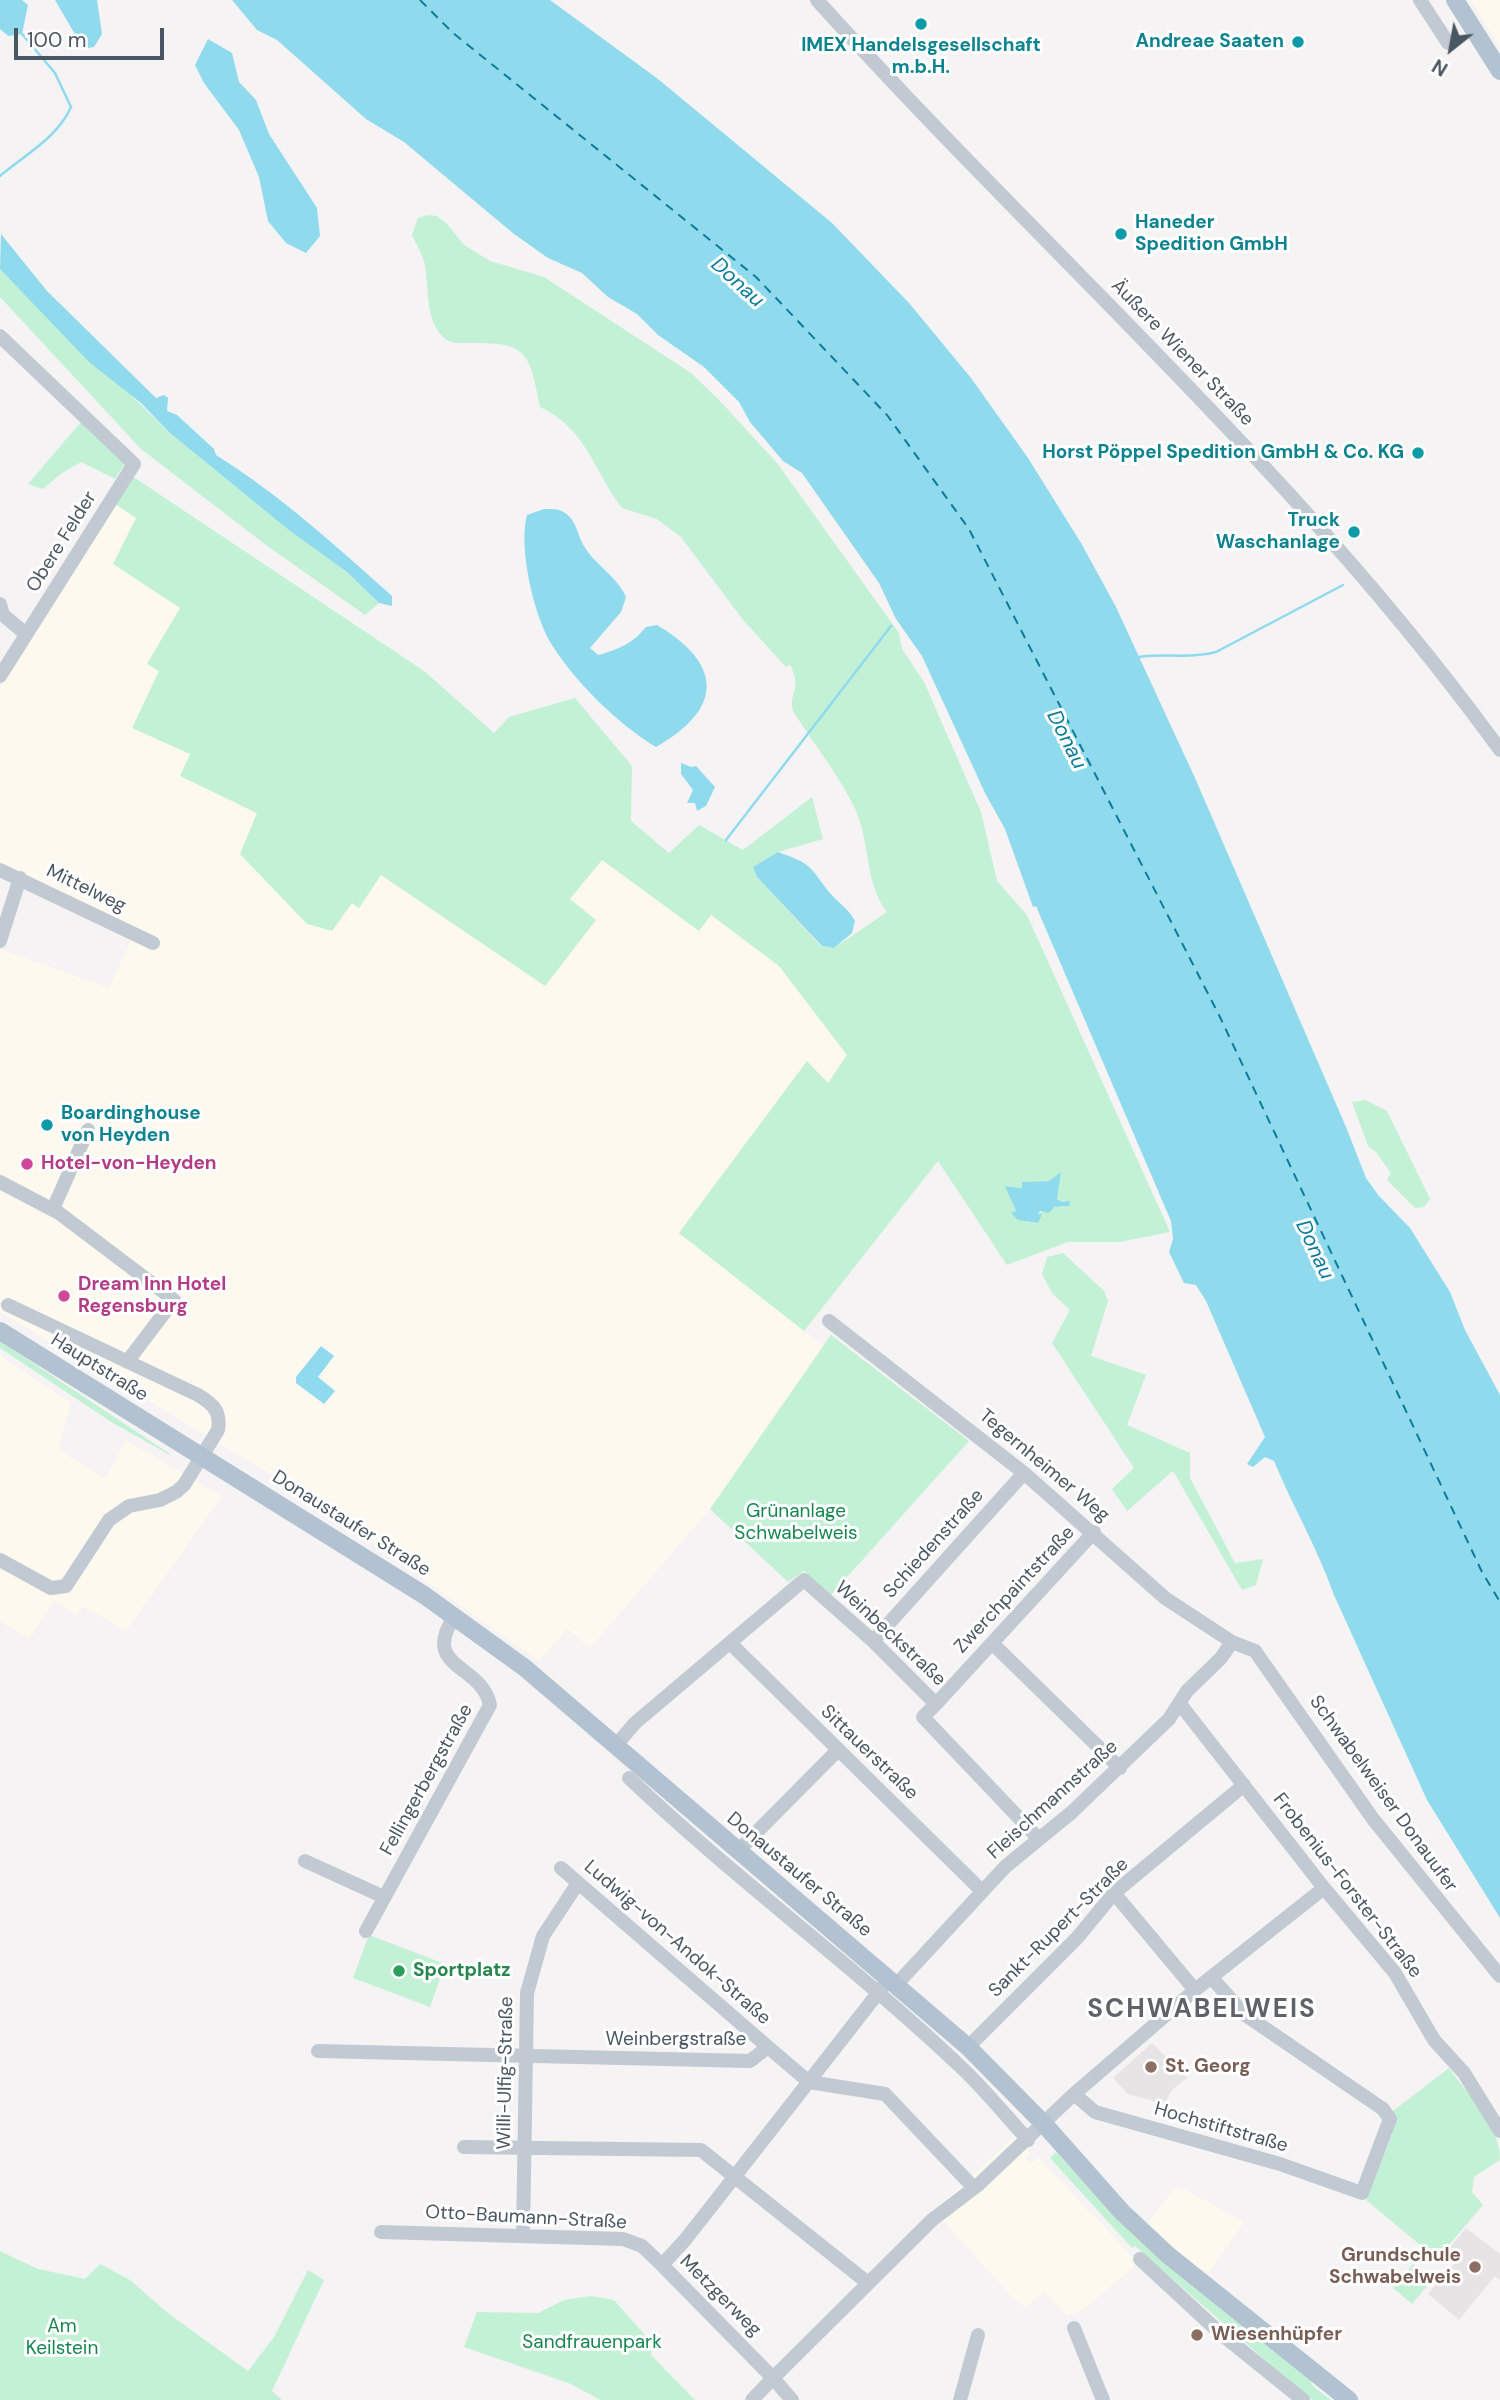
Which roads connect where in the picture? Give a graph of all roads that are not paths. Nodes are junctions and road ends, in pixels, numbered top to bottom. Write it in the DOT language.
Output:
graph roads {
  1 [pos="817,0"];
  2 [pos="1420,0"];
  3 [pos="1455,0"];
  4 [pos="1448,43"];
  5 [pos="1500,71"];
  6 [pos="4,340"];
  7 [pos="0,604"];
  8 [pos="26,634"];
  9 [pos="0,676"];
  10 [pos="1500,750"];
  11 [pos="0,870"];
  12 [pos="20,878"];
  13 [pos="0,941"];
  14 [pos="153,943"];
  15 [pos="88,1130"];
  16 [pos="0,1182"];
  17 [pos="52,1209"];
  18 [pos="9,1305"];
  19 [pos="829,1321"];
  20 [pos="0,1331"];
  21 [pos="133,1365"];
  22 [pos="176,1440"];
  23 [pos="202,1456"];
  24 [pos="1024,1473"];
  25 [pos="1094,1532"];
  26 [pos="0,1560"];
  27 [pos="455,1616"];
  28 [pos="873,1640"];
  29 [pos="1232,1642"];
  30 [pos="730,1643"];
  31 [pos="992,1643"];
  32 [pos="936,1704"];
  33 [pos="1180,1704"];
  34 [pos="617,1744"];
  35 [pos="838,1749"];
  36 [pos="1120,1768"];
  37 [pos="629,1778"];
  38 [pos="1244,1785"];
  39 [pos="1039,1839"];
  40 [pos="738,1852"];
  41 [pos="305,1861"];
  42 [pos="561,1868"];
  43 [pos="578,1883"];
  44 [pos="1324,1888"];
  45 [pos="982,1891"];
  46 [pos="1114,1893"];
  47 [pos="384,1897"];
  48 [pos="366,1931"];
  49 [pos="1500,1976"];
  50 [pos="1211,1977"];
  51 [pos="888,1985"];
  52 [pos="1195,1990"];
  53 [pos="768,2047"];
  54 [pos="968,2047"];
  55 [pos="317,2051"];
  56 [pos="525,2057"];
  57 [pos="809,2082"];
  58 [pos="1074,2094"];
  59 [pos="1044,2124"];
  60 [pos="1500,2132"];
  61 [pos="1028,2140"];
  62 [pos="464,2147"];
  63 [pos="523,2148"];
  64 [pos="736,2175"];
  65 [pos="974,2188"];
  66 [pos="381,2232"];
  67 [pos="523,2236"];
  68 [pos="1140,2259"];
  69 [pos="662,2265"];
  70 [pos="868,2283"];
  71 [pos="1074,2328"];
  72 [pos="978,2335"];
  73 [pos="773,2378"];
  74 [pos="752,2400"];
  75 [pos="792,2400"];
  76 [pos="960,2400"];
  77 [pos="1103,2400"];
  78 [pos="1303,2400"];
  79 [pos="1349,2400"];
  1 -- 10 [label="street, Äußere Wiener Straße"];
  2 -- 4 [label="street"];
  3 -- 5 [label="main road"];
  6 -- 8 [label="street, Obere Felder"];
  7 -- 8 [label="street"];
  8 -- 9 [label="street, Obere Felder"];
  11 -- 12 [label="street, Mittelweg"];
  12 -- 13 [label="street"];
  12 -- 14 [label="street, Mittelweg"];
  15 -- 17 [label="street"];
  16 -- 17 [label="street"];
  17 -- 21 [label="street"];
  18 -- 21 [label="street"];
  19 -- 24 [label="street, Tegernheimer Weg"];
  20 -- 22 [label="main road, Hauptstraße"];
  21 -- 23 [label="street"];
  22 -- 23 [label="main road, Donaustaufer Straße"];
  23 -- 26 [label="street"];
  23 -- 27 [label="main road, Donaustaufer Straße"];
  24 -- 25 [label="street, Tegernheimer Weg"];
  24 -- 28 [label="street, Schiedenstraße"];
  25 -- 29 [label="street, Tegernheimer Weg"];
  25 -- 31 [label="street, Zwerchpaintstraße"];
  27 -- 34 [label="main road, Donaustaufer Straße"];
  27 -- 47 [label="street, Fellingerbergstraße"];
  28 -- 30 [label="street, Weinbeckstraße"];
  28 -- 32 [label="street, Weinbeckstraße"];
  29 -- 33 [label="street, Fleischmannstraße"];
  29 -- 49 [label="street, Schwabelweiser Donauufer"];
  30 -- 34 [label="street"];
  30 -- 35 [label="street, Sittauerstraße"];
  31 -- 32 [label="street, Zwerchpaintstraße"];
  31 -- 36 [label="street"];
  32 -- 39 [label="street, Weinbeckstraße"];
  33 -- 36 [label="street, Fleischmannstraße"];
  33 -- 38 [label="street, Frobenius-Forster-Straße"];
  34 -- 40 [label="main road, Donaustaufer Straße"];
  35 -- 40 [label="street"];
  35 -- 45 [label="street, Sittauerstraße"];
  36 -- 39 [label="street, Fleischmannstraße"];
  37 -- 51 [label="street, Donaustaufer Straße"];
  38 -- 44 [label="street, Frobenius-Forster-Straße"];
  38 -- 46 [label="street, Sankt-Rupert-Straße"];
  39 -- 45 [label="street, Fleischmannstraße"];
  40 -- 51 [label="main road, Donaustaufer Straße"];
  41 -- 47 [label="street"];
  42 -- 43 [label="street, Ludwig-von-Andok-Straße"];
  43 -- 53 [label="street, Ludwig-von-Andok-Straße"];
  43 -- 56 [label="street, Willi-Ulfig-Straße"];
  44 -- 50 [label="street"];
  44 -- 60 [label="street, Frobenius-Forster-Straße"];
  45 -- 51 [label="street, Fleischmannstraße"];
  46 -- 52 [label="street"];
  46 -- 54 [label="street, Sankt-Rupert-Straße"];
  47 -- 48 [label="street, Fellingerbergstraße"];
  50 -- 52 [label="street"];
  50 -- 58 [label="street, Hochstiftstraße"];
  51 -- 54 [label="main road, Donaustaufer Straße"];
  51 -- 57 [label="street, Metzgerweg"];
  51 -- 61 [label="street, Donaustaufer Straße"];
  52 -- 58 [label="street"];
  53 -- 56 [label="street, Weinbergstraße"];
  53 -- 57 [label="street, Weinbergstraße"];
  54 -- 59 [label="main road, Donaustaufer Straße"];
  55 -- 56 [label="street, Weinbergstraße"];
  56 -- 63 [label="street, Willi-Ulfig-Straße"];
  57 -- 64 [label="street, Metzgerweg"];
  57 -- 65 [label="street"];
  58 -- 59 [label="street"];
  59 -- 61 [label="street"];
  59 -- 79 [label="main road, Donaustaufer Straße"];
  61 -- 65 [label="street"];
  62 -- 63 [label="street"];
  63 -- 64 [label="street"];
  63 -- 67 [label="street, Willi-Ulfig-Straße"];
  64 -- 69 [label="street, Metzgerweg"];
  64 -- 70 [label="street"];
  65 -- 70 [label="street"];
  66 -- 67 [label="street, Otto-Baumann-Straße"];
  67 -- 69 [label="street, Otto-Baumann-Straße"];
  68 -- 78 [label="street"];
  69 -- 73 [label="street, Metzgerweg"];
  70 -- 73 [label="street"];
  71 -- 77 [label="street"];
  72 -- 76 [label="street"];
  73 -- 74 [label="street"];
  73 -- 75 [label="street, Metzgerweg"];
}
